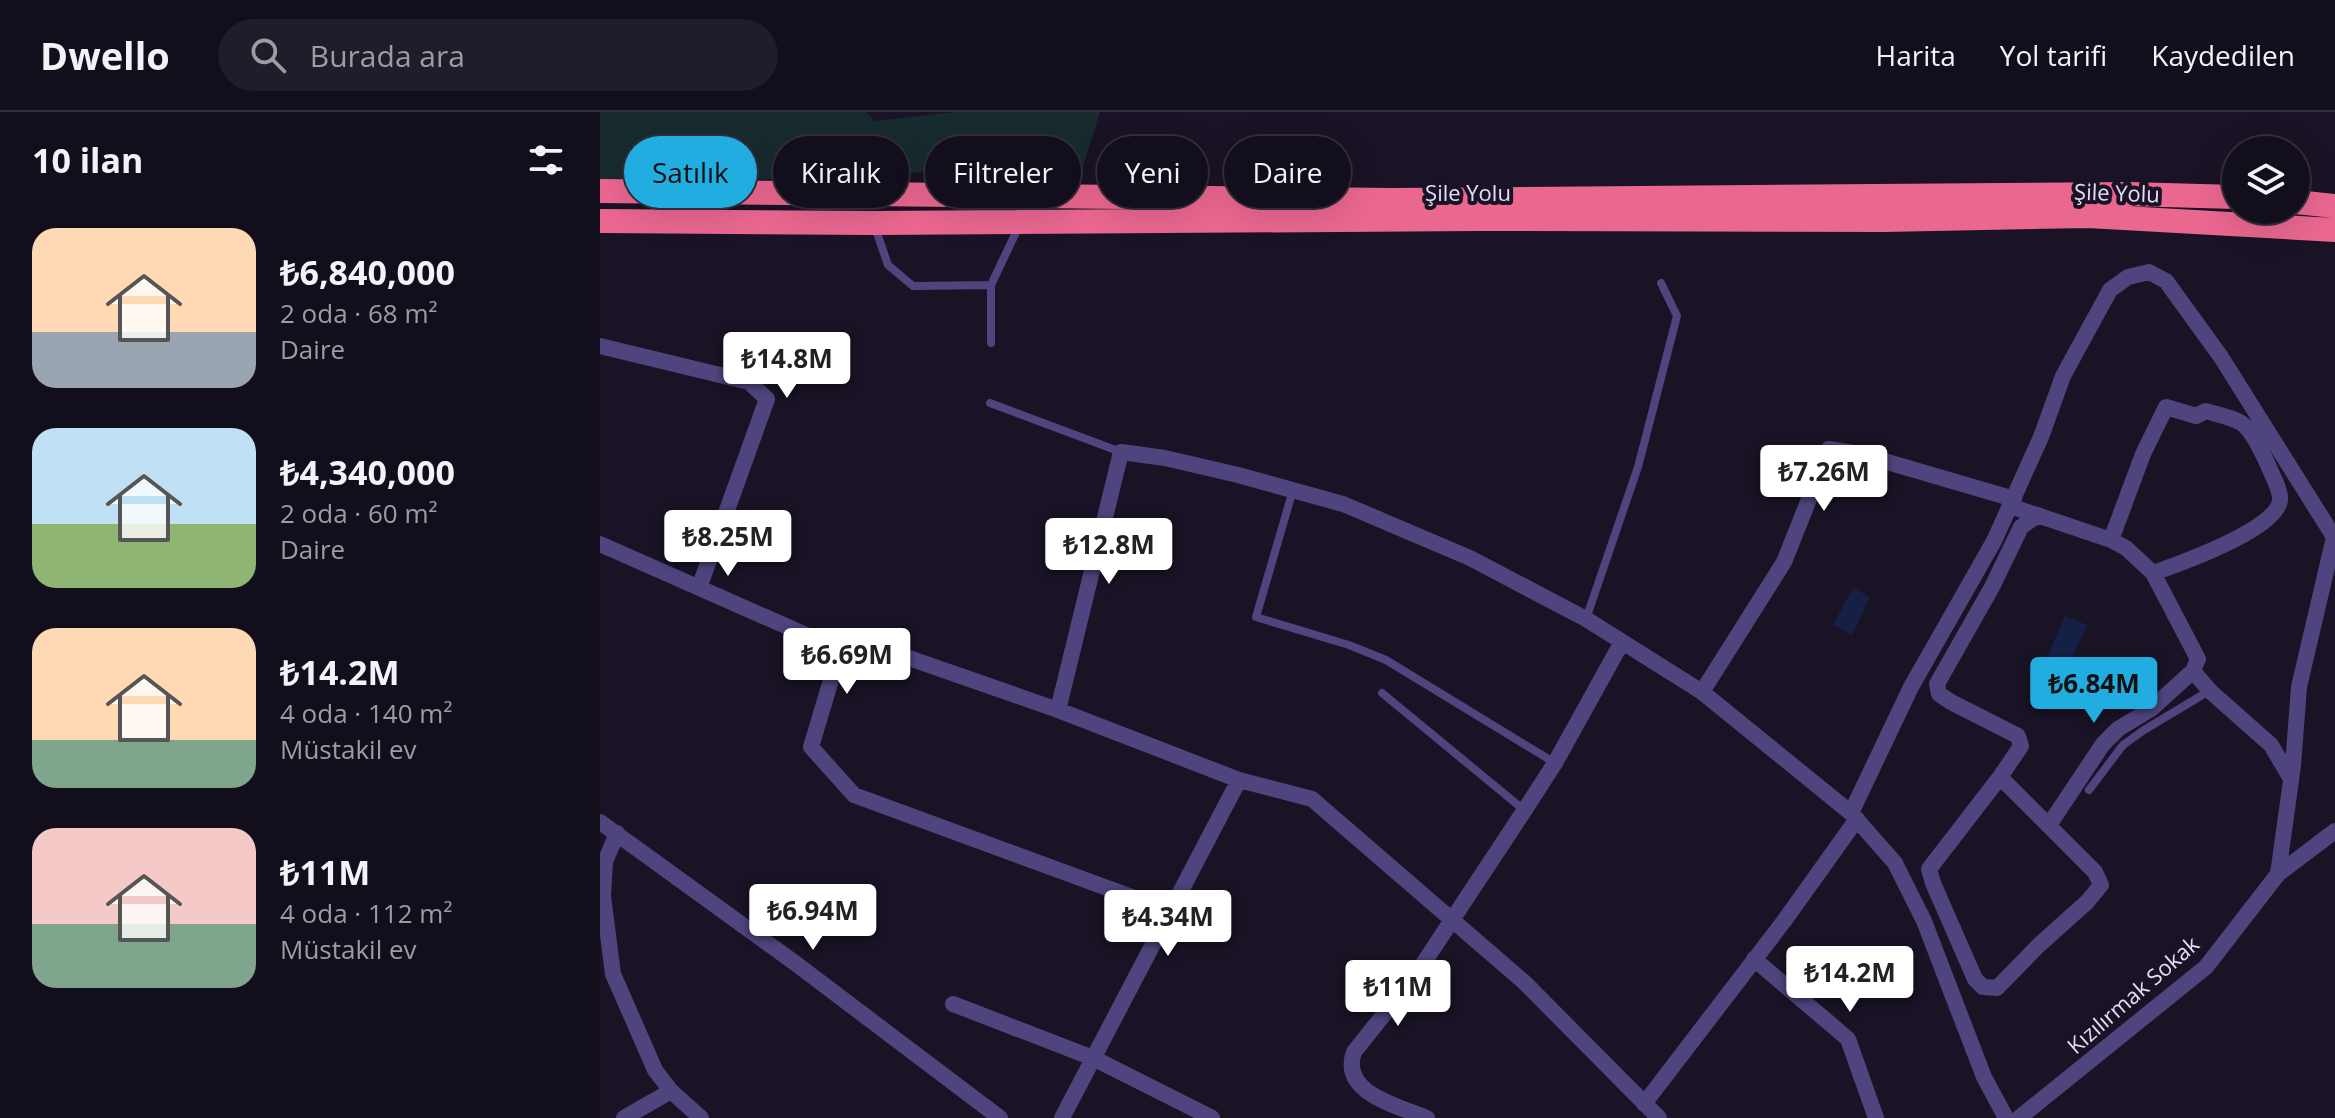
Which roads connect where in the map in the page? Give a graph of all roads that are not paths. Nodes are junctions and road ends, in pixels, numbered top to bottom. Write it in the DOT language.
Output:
graph roads {
  1 [pos="600,191"];
  2 [pos="2222,197"];
  3 [pos="2310,203"];
  4 [pos="2335,206"];
  5 [pos="600,221"];
  6 [pos="1021,222"];
  7 [pos="873,223"];
  8 [pos="2335,230"];
  9 [pos="1661,283"];
  10 [pos="991,285"];
  11 [pos="991,343"];
  12 [pos="600,346"];
  13 [pos="990,403"];
  14 [pos="1121,452"];
  15 [pos="1293,490"];
  16 [pos="2012,503"];
  17 [pos="2038,515"];
  18 [pos="2334,534"];
  19 [pos="2111,540"];
  20 [pos="600,544"];
  21 [pos="2153,573"];
  22 [pos="699,588"];
  23 [pos="1586,619"];
  24 [pos="1622,642"];
  25 [pos="840,650"];
  26 [pos="2193,671"];
  27 [pos="2210,691"];
  28 [pos="1702,692"];
  29 [pos="1382,693"];
  30 [pos="1058,710"];
  31 [pos="1555,763"];
  32 [pos="2000,777"];
  33 [pos="2291,779"];
  34 [pos="1239,780"];
  35 [pos="2089,790"];
  36 [pos="1524,811"];
  37 [pos="1854,816"];
  38 [pos="600,822"];
  39 [pos="2049,825"];
  40 [pos="2335,831"];
  41 [pos="617,833"];
  42 [pos="2278,874"];
  43 [pos="602,896"];
  44 [pos="1170,911"];
  45 [pos="1453,920"];
  46 [pos="1754,959"];
  47 [pos="607,976"];
  48 [pos="953,1004"];
  49 [pos="1093,1058"];
  50 [pos="671,1091"];
  51 [pos="1644,1104"];
  52 [pos="624,1118"];
  53 [pos="701,1118"];
  54 [pos="1000,1118"];
  55 [pos="1062,1118"];
  56 [pos="1212,1118"];
  57 [pos="1427,1118"];
  58 [pos="1659,1118"];
  59 [pos="1876,1118"];
  60 [pos="2006,1118"];
  61 [pos="2019,1118"];
  1 -- 2 [label="highway, Şile Yolu"];
  3 -- 4 [label="highway"];
  5 -- 7 [label="highway, Şile Yolu"];
  6 -- 7 [label="highway, Şile Yolu"];
  6 -- 8 [label="highway, Şile Yolu"];
  6 -- 10 [label="lane"];
  7 -- 10 [label="lane"];
  9 -- 23 [label="lane"];
  10 -- 11 [label="lane"];
  12 -- 22 [label="street"];
  13 -- 14 [label="lane"];
  14 -- 15 [label="street"];
  14 -- 30 [label="street"];
  15 -- 23 [label="street"];
  15 -- 31 [label="lane"];
  16 -- 17 [label="street"];
  16 -- 18 [label="street"];
  16 -- 28 [label="street"];
  16 -- 37 [label="street"];
  17 -- 19 [label="street"];
  17 -- 32 [label="street"];
  18 -- 33 [label="street"];
  19 -- 21 [label="street"];
  19 -- 21 [label="street"];
  20 -- 22 [label="street"];
  21 -- 26 [label="street"];
  22 -- 25 [label="street"];
  23 -- 24 [label="street"];
  24 -- 28 [label="street"];
  24 -- 31 [label="street"];
  25 -- 30 [label="street"];
  25 -- 44 [label="street"];
  26 -- 27 [label="street"];
  26 -- 39 [label="street"];
  27 -- 33 [label="street"];
  27 -- 35 [label="lane"];
  28 -- 37 [label="street"];
  29 -- 36 [label="lane"];
  30 -- 34 [label="street"];
  31 -- 36 [label="street"];
  32 -- 39 [label="street"];
  32 -- 39 [label="street"];
  33 -- 42 [label="street"];
  34 -- 44 [label="street"];
  34 -- 45 [label="street"];
  36 -- 45 [label="street"];
  37 -- 46 [label="street"];
  37 -- 60 [label="street"];
  38 -- 41 [label="street"];
  40 -- 42 [label="street, Kızılırmak Sokak"];
  41 -- 43 [label="street"];
  41 -- 54 [label="street"];
  42 -- 61 [label="street, Kızılırmak Sokak"];
  43 -- 47 [label="street"];
  44 -- 49 [label="street"];
  45 -- 51 [label="street"];
  45 -- 57 [label="street"];
  46 -- 51 [label="street"];
  46 -- 59 [label="street"];
  47 -- 50 [label="street"];
  48 -- 49 [label="street"];
  49 -- 55 [label="street"];
  49 -- 56 [label="street"];
  50 -- 52 [label="street"];
  50 -- 53 [label="street"];
  51 -- 58 [label="street"];
}
